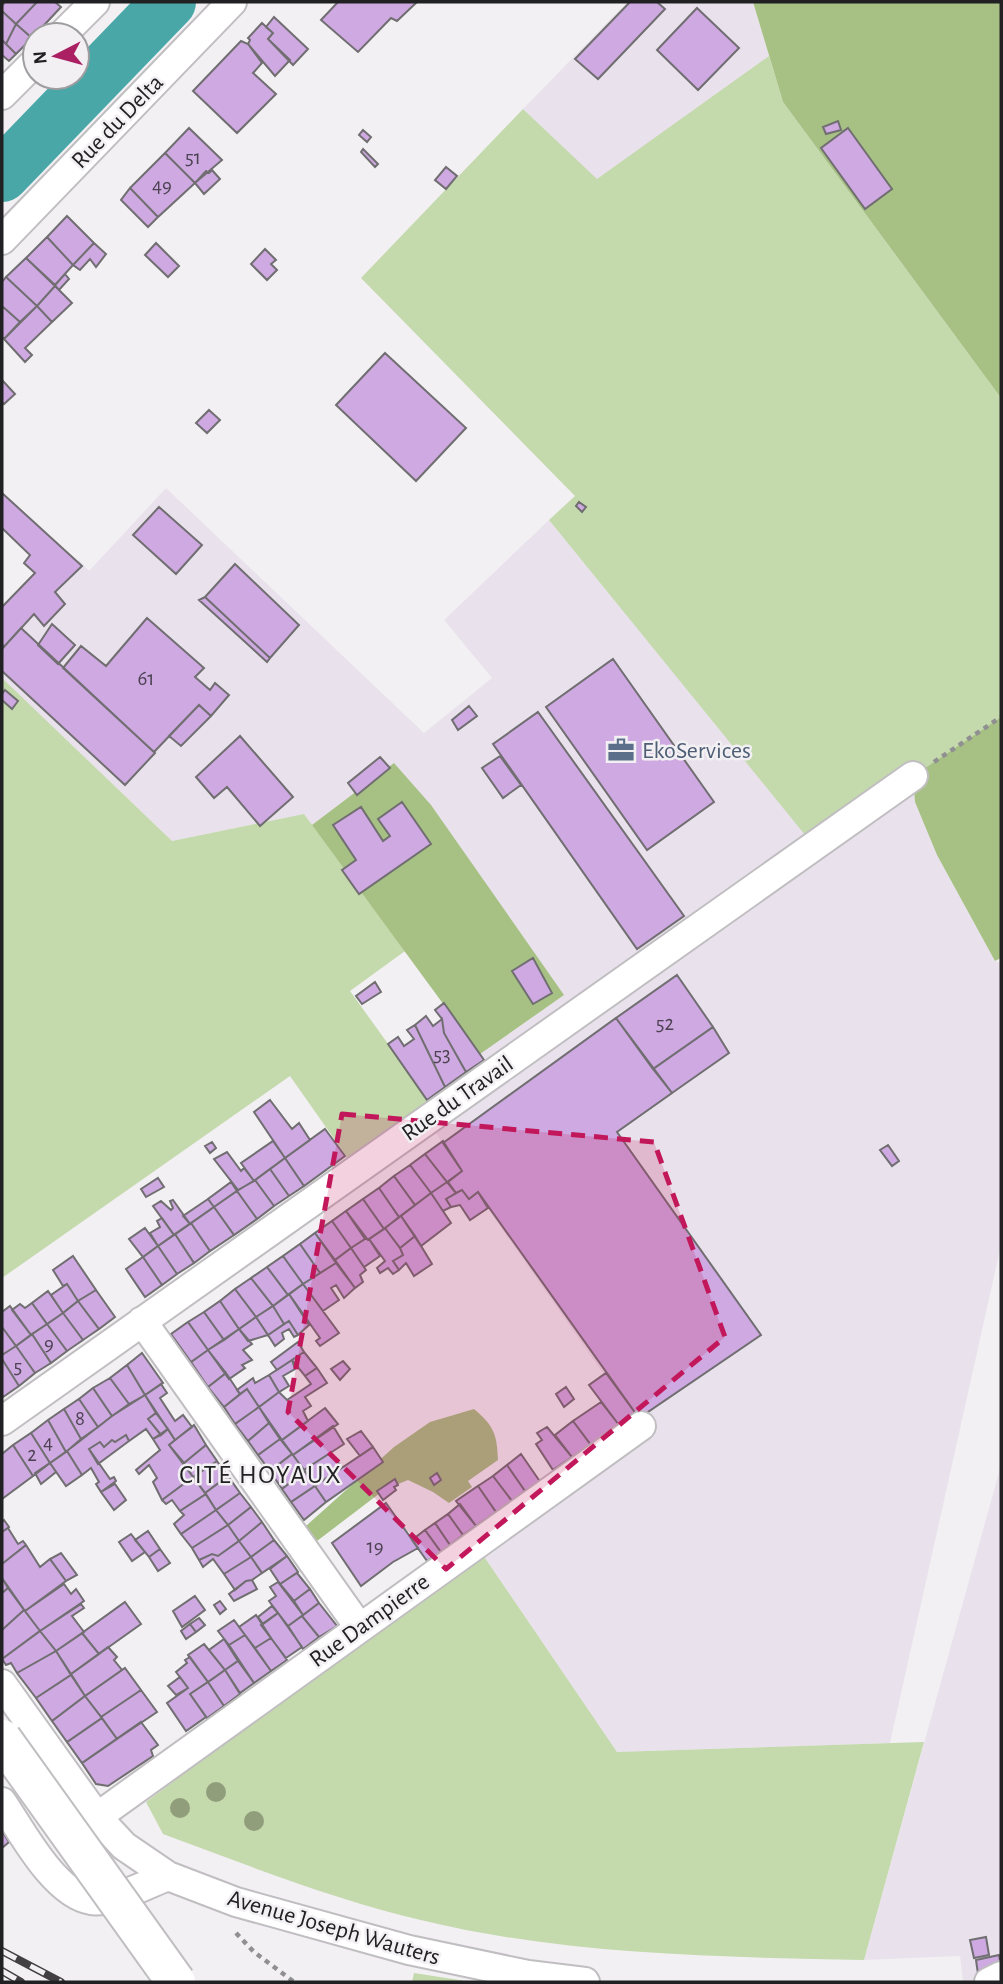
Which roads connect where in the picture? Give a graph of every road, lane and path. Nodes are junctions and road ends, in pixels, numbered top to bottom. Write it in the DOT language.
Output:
graph roads {
  1 [pos="95,2"];
  2 [pos="232,2"];
  3 [pos="76,21"];
  4 [pos="21,76"];
  5 [pos="2,95"];
  6 [pos="2,240"];
  7 [pos="1001,717"];
  8 [pos="913,776"];
  9 [pos="142,1321"];
  10 [pos="2,1421"];
  11 [pos="641,1426"];
  12 [pos="359,1627"];
  13 [pos="2,1684"];
  14 [pos="2,1738"];
  15 [pos="2,1802"];
  16 [pos="97,1817"];
  17 [pos="168,1876"];
  18 [pos="236,1902"];
  19 [pos="1001,1976"];
  20 [pos="176,1982"];
  21 [pos="294,1982"];
  22 [pos="585,1982"];
  23 [pos="989,1982"];
  1 -- 3 [label="street"];
  2 -- 6 [label="street, Rue du Delta"];
  4 -- 5 [label="street"];
  7 -- 8 [label="path"];
  8 -- 9 [label="street, Rue du Travail"];
  9 -- 10 [label="street, Rue du Travail"];
  9 -- 12 [label="street"];
  11 -- 12 [label="street, Rue Dampierre"];
  12 -- 16 [label="street, Rue Dampierre"];
  13 -- 16 [label="street, Avenue Joseph Wauters"];
  14 -- 20 [label="main road, bridge"];
  15 -- 17 [label="street"];
  16 -- 17 [label="street, Avenue Joseph Wauters"];
  17 -- 18 [label="street, Avenue Joseph Wauters"];
  18 -- 21 [label="path"];
  18 -- 22 [label="street, Avenue Joseph Wauters"];
  19 -- 23 [label="street"];
}
